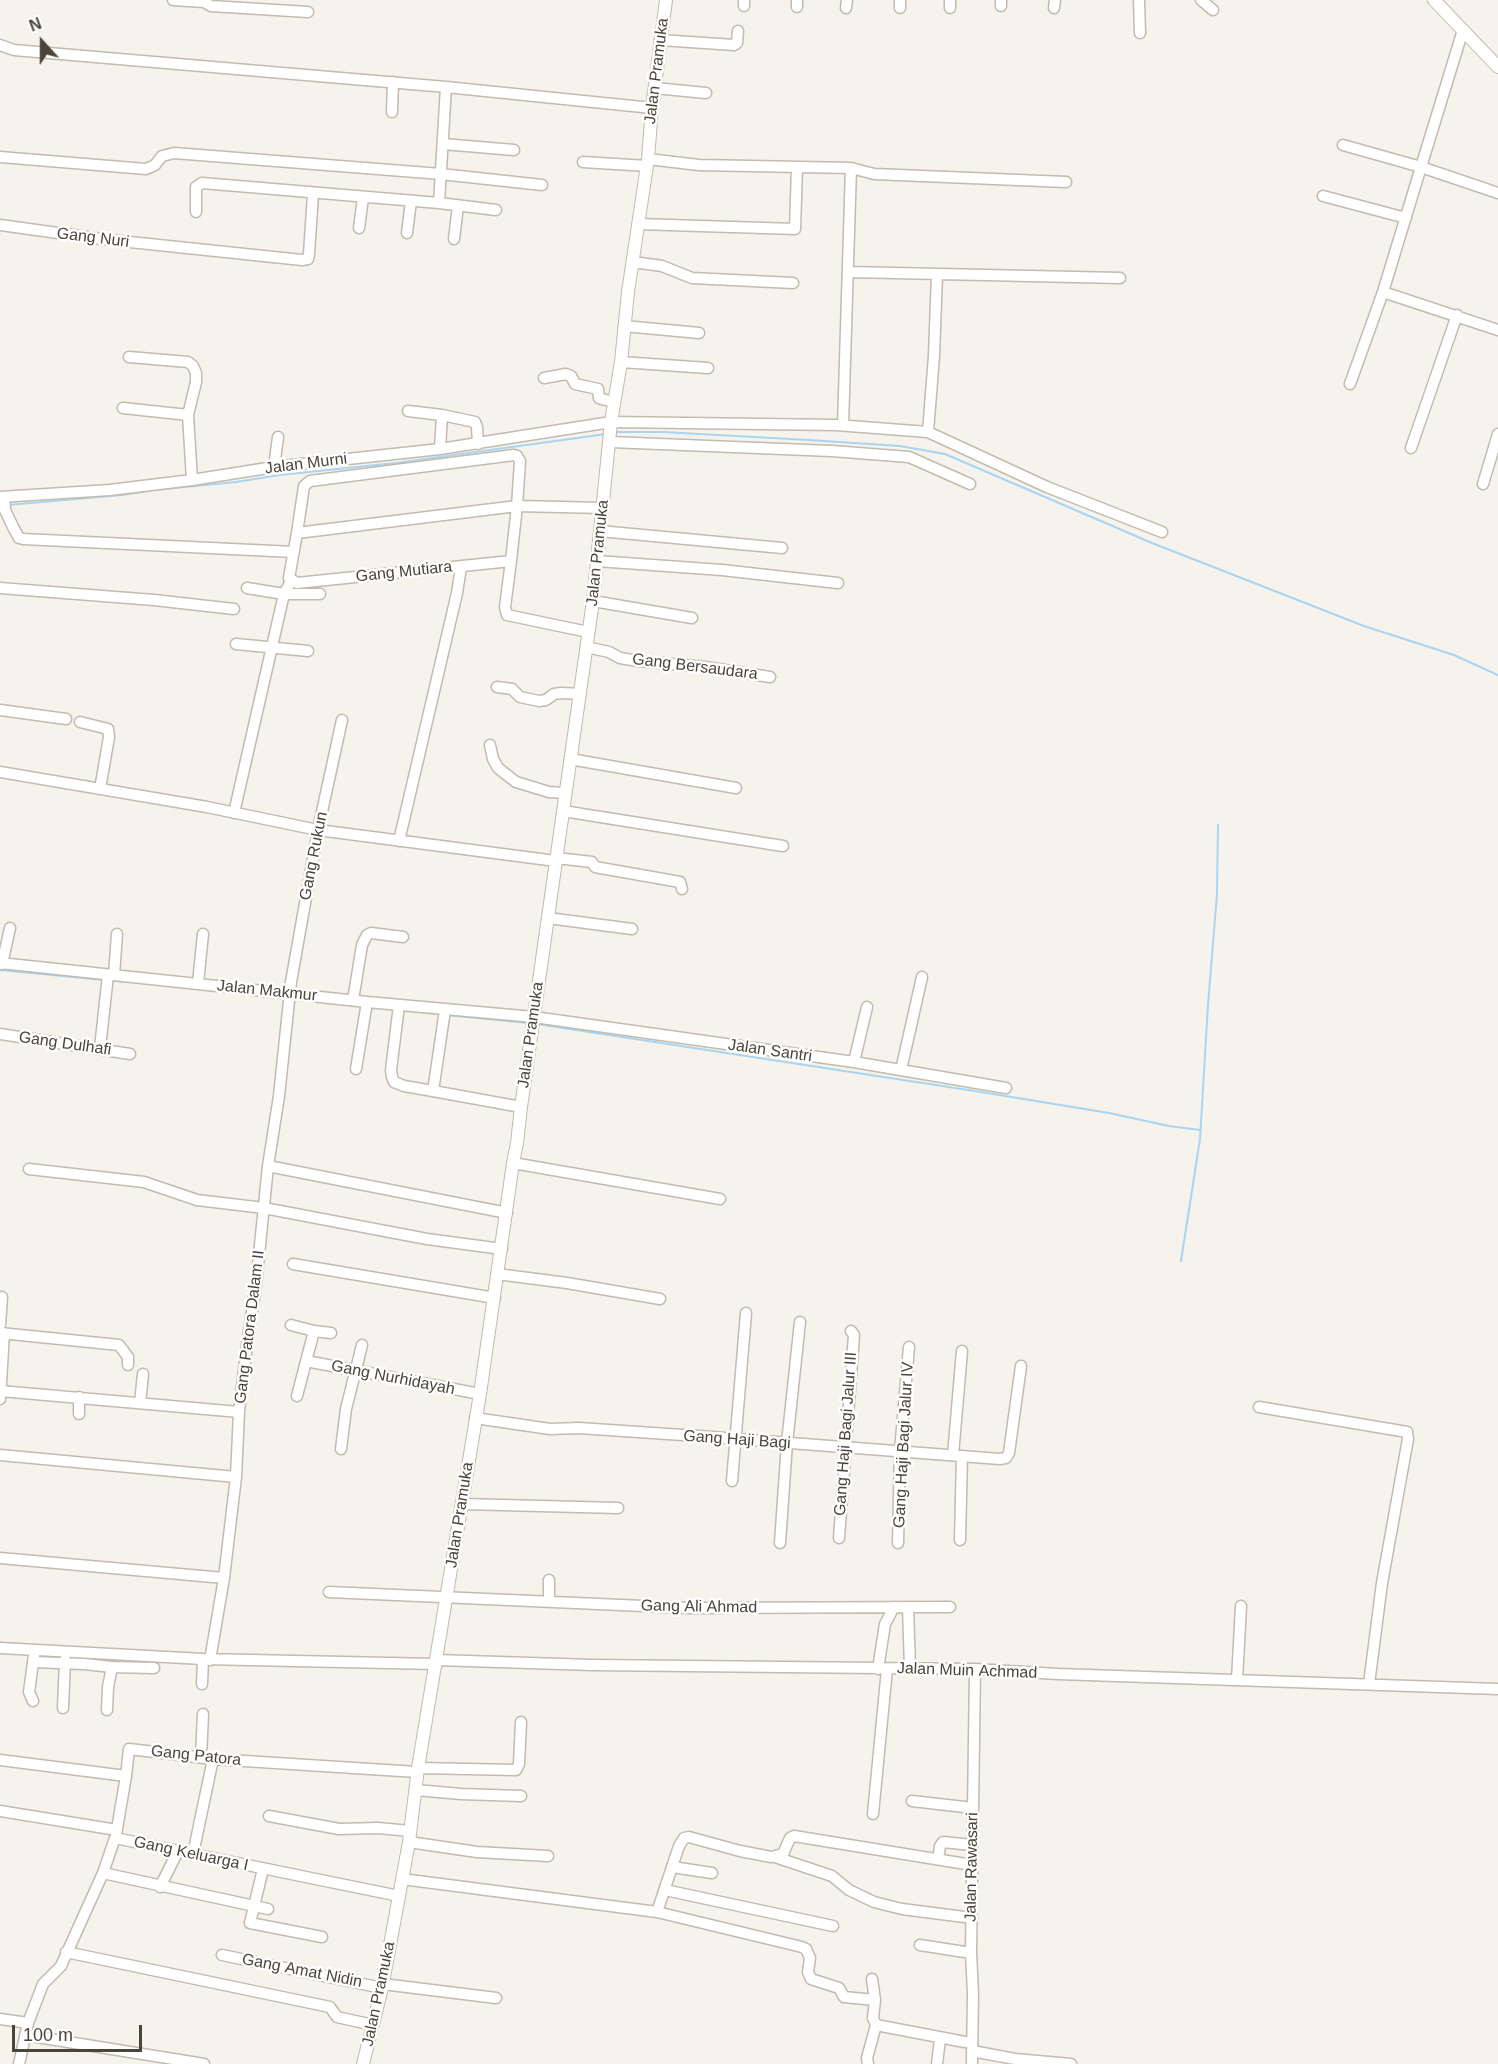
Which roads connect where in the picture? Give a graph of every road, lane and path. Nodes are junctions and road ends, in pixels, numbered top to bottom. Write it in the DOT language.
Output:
graph roads {
  1 [pos="173,0"];
  2 [pos="666,0"];
  3 [pos="1139,0"];
  4 [pos="1201,0"];
  5 [pos="1434,0"];
  6 [pos="1214,10"];
  7 [pos="308,12"];
  8 [pos="1463,30"];
  9 [pos="738,31"];
  10 [pos="1140,33"];
  11 [pos="660,40"];
  12 [pos="0,45"];
  13 [pos="1498,67"];
  14 [pos="393,82"];
  15 [pos="446,87"];
  16 [pos="655,88"];
  17 [pos="706,93"];
  18 [pos="652,108"];
  19 [pos="392,112"];
  20 [pos="443,144"];
  21 [pos="1343,145"];
  22 [pos="514,150"];
  23 [pos="0,157"];
  24 [pos="583,162"];
  25 [pos="647,163"];
  26 [pos="797,167"];
  27 [pos="1421,167"];
  28 [pos="851,168"];
  29 [pos="441,174"];
  30 [pos="1066,182"];
  31 [pos="542,185"];
  32 [pos="1498,193"];
  33 [pos="313,194"];
  34 [pos="1323,196"];
  35 [pos="363,198"];
  36 [pos="411,201"];
  37 [pos="439,203"];
  38 [pos="458,206"];
  39 [pos="496,210"];
  40 [pos="196,212"];
  41 [pos="1406,218"];
  42 [pos="638,224"];
  43 [pos="0,225"];
  44 [pos="359,228"];
  45 [pos="407,233"];
  46 [pos="454,239"];
  47 [pos="633,262"];
  48 [pos="849,272"];
  49 [pos="937,274"];
  50 [pos="1120,278"];
  51 [pos="793,284"];
  52 [pos="1383,292"];
  53 [pos="1457,315"];
  54 [pos="624,326"];
  55 [pos="1498,330"];
  56 [pos="699,333"];
  57 [pos="129,357"];
  58 [pos="621,362"];
  59 [pos="708,368"];
  60 [pos="544,378"];
  61 [pos="1350,384"];
  62 [pos="614,402"];
  63 [pos="123,408"];
  64 [pos="408,411"];
  65 [pos="188,415"];
  66 [pos="442,415"];
  67 [pos="611,422"];
  68 [pos="843,425"];
  69 [pos="928,432"];
  70 [pos="1498,434"];
  71 [pos="278,437"];
  72 [pos="610,442"];
  73 [pos="478,444"];
  74 [pos="1411,448"];
  75 [pos="440,449"];
  76 [pos="274,467"];
  77 [pos="309,472"];
  78 [pos="192,480"];
  79 [pos="970,484"];
  80 [pos="1483,484"];
  81 [pos="3,501"];
  82 [pos="517,506"];
  83 [pos="603,508"];
  84 [pos="600,531"];
  85 [pos="1162,532"];
  86 [pos="297,533"];
  87 [pos="782,548"];
  88 [pos="294,552"];
  89 [pos="511,561"];
  90 [pos="597,561"];
  91 [pos="461,567"];
  92 [pos="291,581"];
  93 [pos="838,583"];
  94 [pos="0,588"];
  95 [pos="247,588"];
  96 [pos="284,594"];
  97 [pos="321,594"];
  98 [pos="593,602"];
  99 [pos="234,609"];
  100 [pos="692,618"];
  101 [pos="588,632"];
  102 [pos="236,644"];
  103 [pos="586,647"];
  104 [pos="272,648"];
  105 [pos="308,651"];
  106 [pos="770,677"];
  107 [pos="497,687"];
  108 [pos="580,694"];
  109 [pos="0,710"];
  110 [pos="66,719"];
  111 [pos="342,720"];
  112 [pos="80,722"];
  113 [pos="490,745"];
  114 [pos="570,759"];
  115 [pos="0,772"];
  116 [pos="736,788"];
  117 [pos="99,789"];
  118 [pos="565,793"];
  119 [pos="563,811"];
  120 [pos="234,813"];
  121 [pos="318,830"];
  122 [pos="399,841"];
  123 [pos="783,846"];
  124 [pos="556,859"];
  125 [pos="681,889"];
  126 [pos="548,918"];
  127 [pos="10,928"];
  128 [pos="632,929"];
  129 [pos="117,934"];
  130 [pos="202,934"];
  131 [pos="403,937"];
  132 [pos="1,964"];
  133 [pos="922,977"];
  134 [pos="109,978"];
  135 [pos="198,983"];
  136 [pos="290,998"];
  137 [pos="353,1000"];
  138 [pos="366,1005"];
  139 [pos="867,1007"];
  140 [pos="398,1008"];
  141 [pos="445,1013"];
  142 [pos="534,1017"];
  143 [pos="0,1034"];
  144 [pos="100,1048"];
  145 [pos="130,1054"];
  146 [pos="854,1062"];
  147 [pos="356,1069"];
  148 [pos="901,1070"];
  149 [pos="1006,1088"];
  150 [pos="433,1091"];
  151 [pos="521,1107"];
  152 [pos="513,1163"];
  153 [pos="268,1166"];
  154 [pos="29,1169"];
  155 [pos="720,1199"];
  156 [pos="264,1208"];
  157 [pos="507,1213"];
  158 [pos="502,1249"];
  159 [pos="292,1264"];
  160 [pos="498,1274"];
  161 [pos="3,1297"];
  162 [pos="495,1298"];
  163 [pos="660,1299"];
  164 [pos="746,1313"];
  165 [pos="800,1322"];
  166 [pos="291,1325"];
  167 [pos="1,1331"];
  168 [pos="314,1331"];
  169 [pos="851,1331"];
  170 [pos="331,1333"];
  171 [pos="362,1345"];
  172 [pos="909,1347"];
  173 [pos="962,1352"];
  174 [pos="306,1361"];
  175 [pos="128,1365"];
  176 [pos="1021,1366"];
  177 [pos="355,1371"];
  178 [pos="143,1374"];
  179 [pos="0,1394"];
  180 [pos="480,1394"];
  181 [pos="297,1396"];
  182 [pos="79,1397"];
  183 [pos="140,1403"];
  184 [pos="1259,1407"];
  185 [pos="240,1412"];
  186 [pos="79,1414"];
  187 [pos="475,1418"];
  188 [pos="735,1439"];
  189 [pos="787,1443"];
  190 [pos="844,1447"];
  191 [pos="341,1449"];
  192 [pos="900,1451"];
  193 [pos="0,1455"];
  194 [pos="957,1455"];
  195 [pos="236,1477"];
  196 [pos="732,1481"];
  197 [pos="462,1504"];
  198 [pos="618,1508"];
  199 [pos="839,1538"];
  200 [pos="960,1540"];
  201 [pos="780,1543"];
  202 [pos="898,1543"];
  203 [pos="0,1558"];
  204 [pos="224,1578"];
  205 [pos="549,1580"];
  206 [pos="329,1592"];
  207 [pos="447,1599"];
  208 [pos="549,1602"];
  209 [pos="1241,1606"];
  210 [pos="894,1607"];
  211 [pos="908,1607"];
  212 [pos="950,1607"];
  213 [pos="0,1648"];
  214 [pos="34,1656"];
  215 [pos="65,1659"];
  216 [pos="207,1659"];
  217 [pos="128,1661"];
  218 [pos="436,1662"];
  219 [pos="108,1663"];
  220 [pos="154,1668"];
  221 [pos="910,1668"];
  222 [pos="882,1669"];
  223 [pos="975,1669"];
  224 [pos="1237,1680"];
  225 [pos="202,1684"];
  226 [pos="1369,1684"];
  227 [pos="1498,1689"];
  228 [pos="33,1701"];
  229 [pos="63,1707"];
  230 [pos="107,1710"];
  231 [pos="203,1714"];
  232 [pos="521,1722"];
  233 [pos="201,1757"];
  234 [pos="213,1759"];
  235 [pos="0,1760"];
  236 [pos="418,1770"];
  237 [pos="126,1776"];
  238 [pos="416,1790"];
  239 [pos="521,1796"];
  240 [pos="912,1801"];
  241 [pos="973,1808"];
  242 [pos="0,1811"];
  243 [pos="873,1814"];
  244 [pos="270,1816"];
  245 [pos="116,1834"];
  246 [pos="410,1836"];
  247 [pos="972,1845"];
  248 [pos="178,1851"];
  249 [pos="193,1854"];
  250 [pos="548,1856"];
  251 [pos="775,1857"];
  252 [pos="938,1859"];
  253 [pos="972,1865"];
  254 [pos="672,1867"];
  255 [pos="263,1869"];
  256 [pos="102,1873"];
  257 [pos="712,1873"];
  258 [pos="402,1879"];
  259 [pos="160,1887"];
  260 [pos="665,1890"];
  261 [pos="399,1896"];
  262 [pos="253,1906"];
  263 [pos="268,1909"];
  264 [pos="657,1912"];
  265 [pos="972,1918"];
  266 [pos="833,1926"];
  267 [pos="322,1937"];
  268 [pos="920,1945"];
  269 [pos="66,1952"];
  270 [pos="971,1953"];
  271 [pos="222,1955"];
  272 [pos="872,1979"];
  273 [pos="382,1986"];
  274 [pos="496,1998"];
  275 [pos="875,2000"];
  276 [pos="0,2019"];
  277 [pos="28,2023"];
  278 [pos="373,2025"];
  279 [pos="876,2025"];
  280 [pos="25,2035"];
  281 [pos="940,2038"];
  282 [pos="968,2047"];
  283 [pos="1015,2061"];
  284 [pos="19,2064"];
  285 [pos="204,2064"];
  286 [pos="363,2064"];
  287 [pos="867,2064"];
  288 [pos="937,2064"];
  289 [pos="972,2064"];
  290 [pos="1071,2064"];
  1 -- 7 [label="street"];
  2 -- 11 [label="street, Jalan Pramuka"];
  3 -- 10 [label="street"];
  4 -- 6 [label="street"];
  5 -- 8 [label="street"];
  8 -- 13 [label="street"];
  8 -- 27 [label="street"];
  9 -- 11 [label="street"];
  11 -- 16 [label="street, Jalan Pramuka"];
  12 -- 14 [label="street"];
  14 -- 15 [label="street"];
  14 -- 19 [label="street"];
  15 -- 18 [label="street"];
  15 -- 20 [label="street"];
  16 -- 17 [label="street"];
  16 -- 18 [label="street, Jalan Pramuka"];
  18 -- 25 [label="street, Jalan Pramuka"];
  20 -- 22 [label="street"];
  20 -- 29 [label="street"];
  21 -- 27 [label="street"];
  23 -- 29 [label="street"];
  24 -- 25 [label="street"];
  25 -- 26 [label="street"];
  25 -- 42 [label="street, Jalan Pramuka"];
  26 -- 28 [label="street"];
  26 -- 42 [label="street"];
  27 -- 32 [label="street"];
  27 -- 41 [label="street"];
  28 -- 30 [label="street"];
  28 -- 48 [label="street"];
  29 -- 31 [label="street"];
  29 -- 37 [label="street"];
  33 -- 35 [label="street"];
  33 -- 40 [label="street"];
  33 -- 43 [label="street, Gang Nuri"];
  34 -- 41 [label="street"];
  35 -- 36 [label="street"];
  35 -- 44 [label="street"];
  36 -- 37 [label="street"];
  36 -- 45 [label="street"];
  37 -- 38 [label="street"];
  38 -- 39 [label="street"];
  38 -- 46 [label="street"];
  41 -- 52 [label="street"];
  42 -- 47 [label="street, Jalan Pramuka"];
  47 -- 51 [label="street"];
  47 -- 54 [label="street, Jalan Pramuka"];
  48 -- 49 [label="street"];
  48 -- 68 [label="street"];
  49 -- 50 [label="street"];
  49 -- 69 [label="street"];
  52 -- 53 [label="street"];
  52 -- 61 [label="street"];
  53 -- 55 [label="street"];
  53 -- 74 [label="street"];
  54 -- 56 [label="street"];
  54 -- 58 [label="street, Jalan Pramuka"];
  57 -- 65 [label="street"];
  58 -- 59 [label="street"];
  58 -- 62 [label="street, Jalan Pramuka"];
  60 -- 62 [label="street"];
  62 -- 67 [label="street, Jalan Pramuka"];
  63 -- 65 [label="street"];
  64 -- 66 [label="street"];
  65 -- 78 [label="street"];
  66 -- 73 [label="street"];
  66 -- 75 [label="street"];
  67 -- 68 [label="street, Jalan Murni"];
  67 -- 72 [label="street, Jalan Pramuka"];
  67 -- 73 [label="street, Jalan Murni"];
  68 -- 69 [label="street, Jalan Murni"];
  69 -- 85 [label="street"];
  70 -- 80 [label="street"];
  71 -- 76 [label="street"];
  72 -- 79 [label="street"];
  72 -- 83 [label="street, Jalan Pramuka"];
  73 -- 75 [label="street, Jalan Murni"];
  75 -- 77 [label="street, Jalan Murni"];
  76 -- 77 [label="street, Jalan Murni"];
  76 -- 78 [label="street, Jalan Murni"];
  77 -- 82 [label="street"];
  77 -- 86 [label="street"];
  78 -- 81 [label="street, Jalan Murni"];
  81 -- 88 [label="street"];
  82 -- 83 [label="street"];
  82 -- 86 [label="street"];
  82 -- 89 [label="street"];
  83 -- 84 [label="street, Jalan Pramuka"];
  84 -- 87 [label="street"];
  84 -- 90 [label="street, Jalan Pramuka"];
  86 -- 88 [label="street"];
  88 -- 92 [label="street"];
  89 -- 91 [label="street, Gang Mutiara"];
  89 -- 101 [label="street"];
  90 -- 93 [label="street"];
  90 -- 98 [label="street, Jalan Pramuka"];
  91 -- 92 [label="street, Gang Mutiara"];
  91 -- 122 [label="street"];
  92 -- 96 [label="street"];
  94 -- 99 [label="street"];
  95 -- 96 [label="street"];
  96 -- 97 [label="street"];
  96 -- 104 [label="street"];
  98 -- 100 [label="street"];
  98 -- 101 [label="street, Jalan Pramuka"];
  101 -- 103 [label="street, Jalan Pramuka"];
  102 -- 104 [label="street"];
  103 -- 106 [label="street, Gang Bersaudara"];
  103 -- 108 [label="street, Jalan Pramuka"];
  104 -- 105 [label="street"];
  104 -- 120 [label="street"];
  107 -- 108 [label="street"];
  108 -- 114 [label="street, Jalan Pramuka"];
  109 -- 110 [label="street"];
  111 -- 121 [label="street, Gang Rukun"];
  112 -- 117 [label="street"];
  113 -- 118 [label="street"];
  114 -- 116 [label="street"];
  114 -- 118 [label="street, Jalan Pramuka"];
  115 -- 117 [label="street"];
  117 -- 120 [label="street"];
  118 -- 119 [label="street, Jalan Pramuka"];
  119 -- 123 [label="street"];
  119 -- 124 [label="street, Jalan Pramuka"];
  120 -- 121 [label="street"];
  121 -- 122 [label="street"];
  121 -- 136 [label="street, Gang Rukun"];
  122 -- 124 [label="street"];
  124 -- 125 [label="street"];
  124 -- 126 [label="street, Jalan Pramuka"];
  126 -- 128 [label="street"];
  126 -- 142 [label="street, Jalan Pramuka"];
  127 -- 132 [label="street"];
  129 -- 134 [label="street"];
  130 -- 135 [label="street"];
  131 -- 137 [label="street"];
  132 -- 134 [label="street, Jalan Makmur"];
  133 -- 148 [label="street"];
  134 -- 135 [label="street, Jalan Makmur"];
  134 -- 144 [label="street"];
  135 -- 136 [label="street, Jalan Makmur"];
  136 -- 137 [label="street, Jalan Makmur"];
  136 -- 153 [label="street, Gang Patora Dalam II"];
  137 -- 138 [label="street, Jalan Makmur"];
  138 -- 140 [label="street, Jalan Makmur"];
  138 -- 147 [label="street"];
  139 -- 146 [label="street"];
  140 -- 141 [label="street, Jalan Makmur"];
  140 -- 150 [label="street"];
  141 -- 142 [label="street, Jalan Makmur"];
  141 -- 150 [label="street"];
  142 -- 146 [label="street, Jalan Santri"];
  142 -- 151 [label="street, Jalan Pramuka"];
  143 -- 144 [label="street, Gang Dulhafi"];
  144 -- 145 [label="street, Gang Dulhafi"];
  146 -- 148 [label="street, Jalan Santri"];
  148 -- 149 [label="street, Jalan Santri"];
  150 -- 151 [label="street"];
  151 -- 152 [label="street, Jalan Pramuka"];
  152 -- 155 [label="street"];
  152 -- 157 [label="street, Jalan Pramuka"];
  153 -- 156 [label="street, Gang Patora Dalam II"];
  153 -- 157 [label="street"];
  154 -- 156 [label="street"];
  156 -- 158 [label="street"];
  156 -- 185 [label="street, Gang Patora Dalam II"];
  157 -- 158 [label="street, Jalan Pramuka"];
  158 -- 160 [label="street, Jalan Pramuka"];
  159 -- 162 [label="street"];
  160 -- 162 [label="street, Jalan Pramuka"];
  160 -- 163 [label="street"];
  161 -- 167 [label="street"];
  162 -- 180 [label="street, Jalan Pramuka"];
  164 -- 188 [label="street"];
  165 -- 189 [label="street"];
  166 -- 168 [label="street"];
  167 -- 175 [label="street"];
  167 -- 179 [label="street"];
  168 -- 170 [label="street"];
  168 -- 174 [label="street"];
  169 -- 190 [label="street, Gang Haji Bagi Jalur III"];
  171 -- 177 [label="street"];
  172 -- 192 [label="street, Gang Haji Bagi Jalur IV"];
  173 -- 194 [label="street"];
  174 -- 177 [label="street, Gang Nurhidayah"];
  174 -- 181 [label="street"];
  176 -- 194 [label="street, Gang Haji Bagi"];
  177 -- 180 [label="street, Gang Nurhidayah"];
  177 -- 191 [label="street"];
  178 -- 183 [label="street"];
  179 -- 182 [label="street"];
  180 -- 187 [label="street, Jalan Pramuka"];
  182 -- 183 [label="street"];
  182 -- 186 [label="street"];
  183 -- 185 [label="street"];
  184 -- 226 [label="street"];
  185 -- 195 [label="street, Gang Patora Dalam II"];
  187 -- 188 [label="street, Gang Haji Bagi"];
  187 -- 197 [label="street, Jalan Pramuka"];
  188 -- 189 [label="street, Gang Haji Bagi"];
  188 -- 196 [label="street"];
  189 -- 190 [label="street, Gang Haji Bagi"];
  189 -- 201 [label="street"];
  190 -- 192 [label="street, Gang Haji Bagi"];
  190 -- 199 [label="street, Gang Haji Bagi Jalur III"];
  192 -- 194 [label="street, Gang Haji Bagi"];
  192 -- 202 [label="street, Gang Haji Bagi Jalur IV"];
  193 -- 195 [label="street"];
  194 -- 200 [label="street"];
  195 -- 204 [label="street, Gang Patora Dalam II"];
  197 -- 198 [label="street"];
  197 -- 207 [label="street, Jalan Pramuka"];
  203 -- 204 [label="street"];
  204 -- 216 [label="street, Gang Patora Dalam II"];
  205 -- 208 [label="street"];
  206 -- 207 [label="street, Gang Ali Ahmad"];
  207 -- 208 [label="street, Gang Ali Ahmad"];
  207 -- 218 [label="street, Jalan Pramuka"];
  208 -- 210 [label="street, Gang Ali Ahmad"];
  209 -- 224 [label="street"];
  210 -- 211 [label="street, Gang Ali Ahmad"];
  210 -- 222 [label="street"];
  211 -- 212 [label="street, Gang Ali Ahmad"];
  211 -- 221 [label="street"];
  213 -- 214 [label="street"];
  214 -- 215 [label="street"];
  214 -- 228 [label="street"];
  215 -- 219 [label="street"];
  215 -- 229 [label="street"];
  216 -- 217 [label="street"];
  216 -- 218 [label="street"];
  216 -- 225 [label="street, Gang Patora Dalam II"];
  217 -- 219 [label="street"];
  217 -- 220 [label="street"];
  218 -- 222 [label="street, Jalan Muin Achmad"];
  218 -- 236 [label="street, Jalan Pramuka"];
  219 -- 230 [label="street"];
  221 -- 222 [label="street, Jalan Muin Achmad"];
  221 -- 223 [label="street, Jalan Muin Achmad"];
  222 -- 243 [label="street"];
  223 -- 224 [label="street, Jalan Muin Achmad"];
  223 -- 241 [label="street, Jalan Rawasari"];
  224 -- 226 [label="street, Jalan Muin Achmad"];
  226 -- 227 [label="street, Jalan Muin Achmad"];
  231 -- 233 [label="street"];
  232 -- 236 [label="street, Gang Patora"];
  233 -- 234 [label="street, Gang Patora"];
  233 -- 237 [label="street, Gang Patora"];
  234 -- 236 [label="street, Gang Patora"];
  234 -- 249 [label="street"];
  235 -- 237 [label="street"];
  236 -- 238 [label="street, Jalan Pramuka"];
  237 -- 245 [label="street"];
  238 -- 239 [label="street"];
  238 -- 246 [label="street, Jalan Pramuka"];
  240 -- 241 [label="street"];
  241 -- 247 [label="street, Jalan Rawasari"];
  242 -- 245 [label="street"];
  244 -- 246 [label="street"];
  245 -- 248 [label="street, Gang Keluarga I"];
  245 -- 256 [label="street, Gang Keluarga I"];
  246 -- 250 [label="street"];
  246 -- 258 [label="street, Jalan Pramuka"];
  247 -- 252 [label="street"];
  247 -- 253 [label="street, Jalan Rawasari"];
  248 -- 249 [label="street, Gang Keluarga I"];
  248 -- 259 [label="street"];
  249 -- 255 [label="street, Gang Keluarga I"];
  251 -- 252 [label="street"];
  251 -- 254 [label="street"];
  251 -- 265 [label="street"];
  252 -- 253 [label="street"];
  253 -- 265 [label="street, Jalan Rawasari"];
  254 -- 257 [label="street"];
  254 -- 260 [label="street"];
  255 -- 261 [label="street, Gang Keluarga I"];
  255 -- 262 [label="street"];
  256 -- 259 [label="street"];
  256 -- 269 [label="street, Gang Keluarga I"];
  258 -- 261 [label="street, Jalan Pramuka"];
  258 -- 264 [label="street"];
  259 -- 262 [label="street"];
  260 -- 264 [label="street"];
  260 -- 266 [label="street"];
  261 -- 273 [label="street, Jalan Pramuka"];
  262 -- 263 [label="street"];
  262 -- 267 [label="street"];
  264 -- 275 [label="street"];
  265 -- 270 [label="street, Jalan Rawasari"];
  268 -- 270 [label="street"];
  269 -- 277 [label="street, Gang Keluarga I"];
  269 -- 278 [label="street"];
  270 -- 282 [label="street, Jalan Rawasari"];
  271 -- 273 [label="street, Gang Amat Nidin"];
  272 -- 275 [label="street"];
  273 -- 274 [label="street, Gang Amat Nidin"];
  273 -- 278 [label="street, Jalan Pramuka"];
  275 -- 279 [label="street"];
  276 -- 277 [label="street"];
  277 -- 280 [label="street, Gang Keluarga I"];
  278 -- 286 [label="street, Jalan Pramuka"];
  279 -- 281 [label="street"];
  279 -- 287 [label="street"];
  280 -- 284 [label="street, Gang Keluarga I"];
  280 -- 285 [label="street"];
  281 -- 282 [label="street"];
  281 -- 288 [label="street"];
  282 -- 283 [label="street"];
  282 -- 289 [label="street, Jalan Rawasari"];
  283 -- 290 [label="street"];
}
